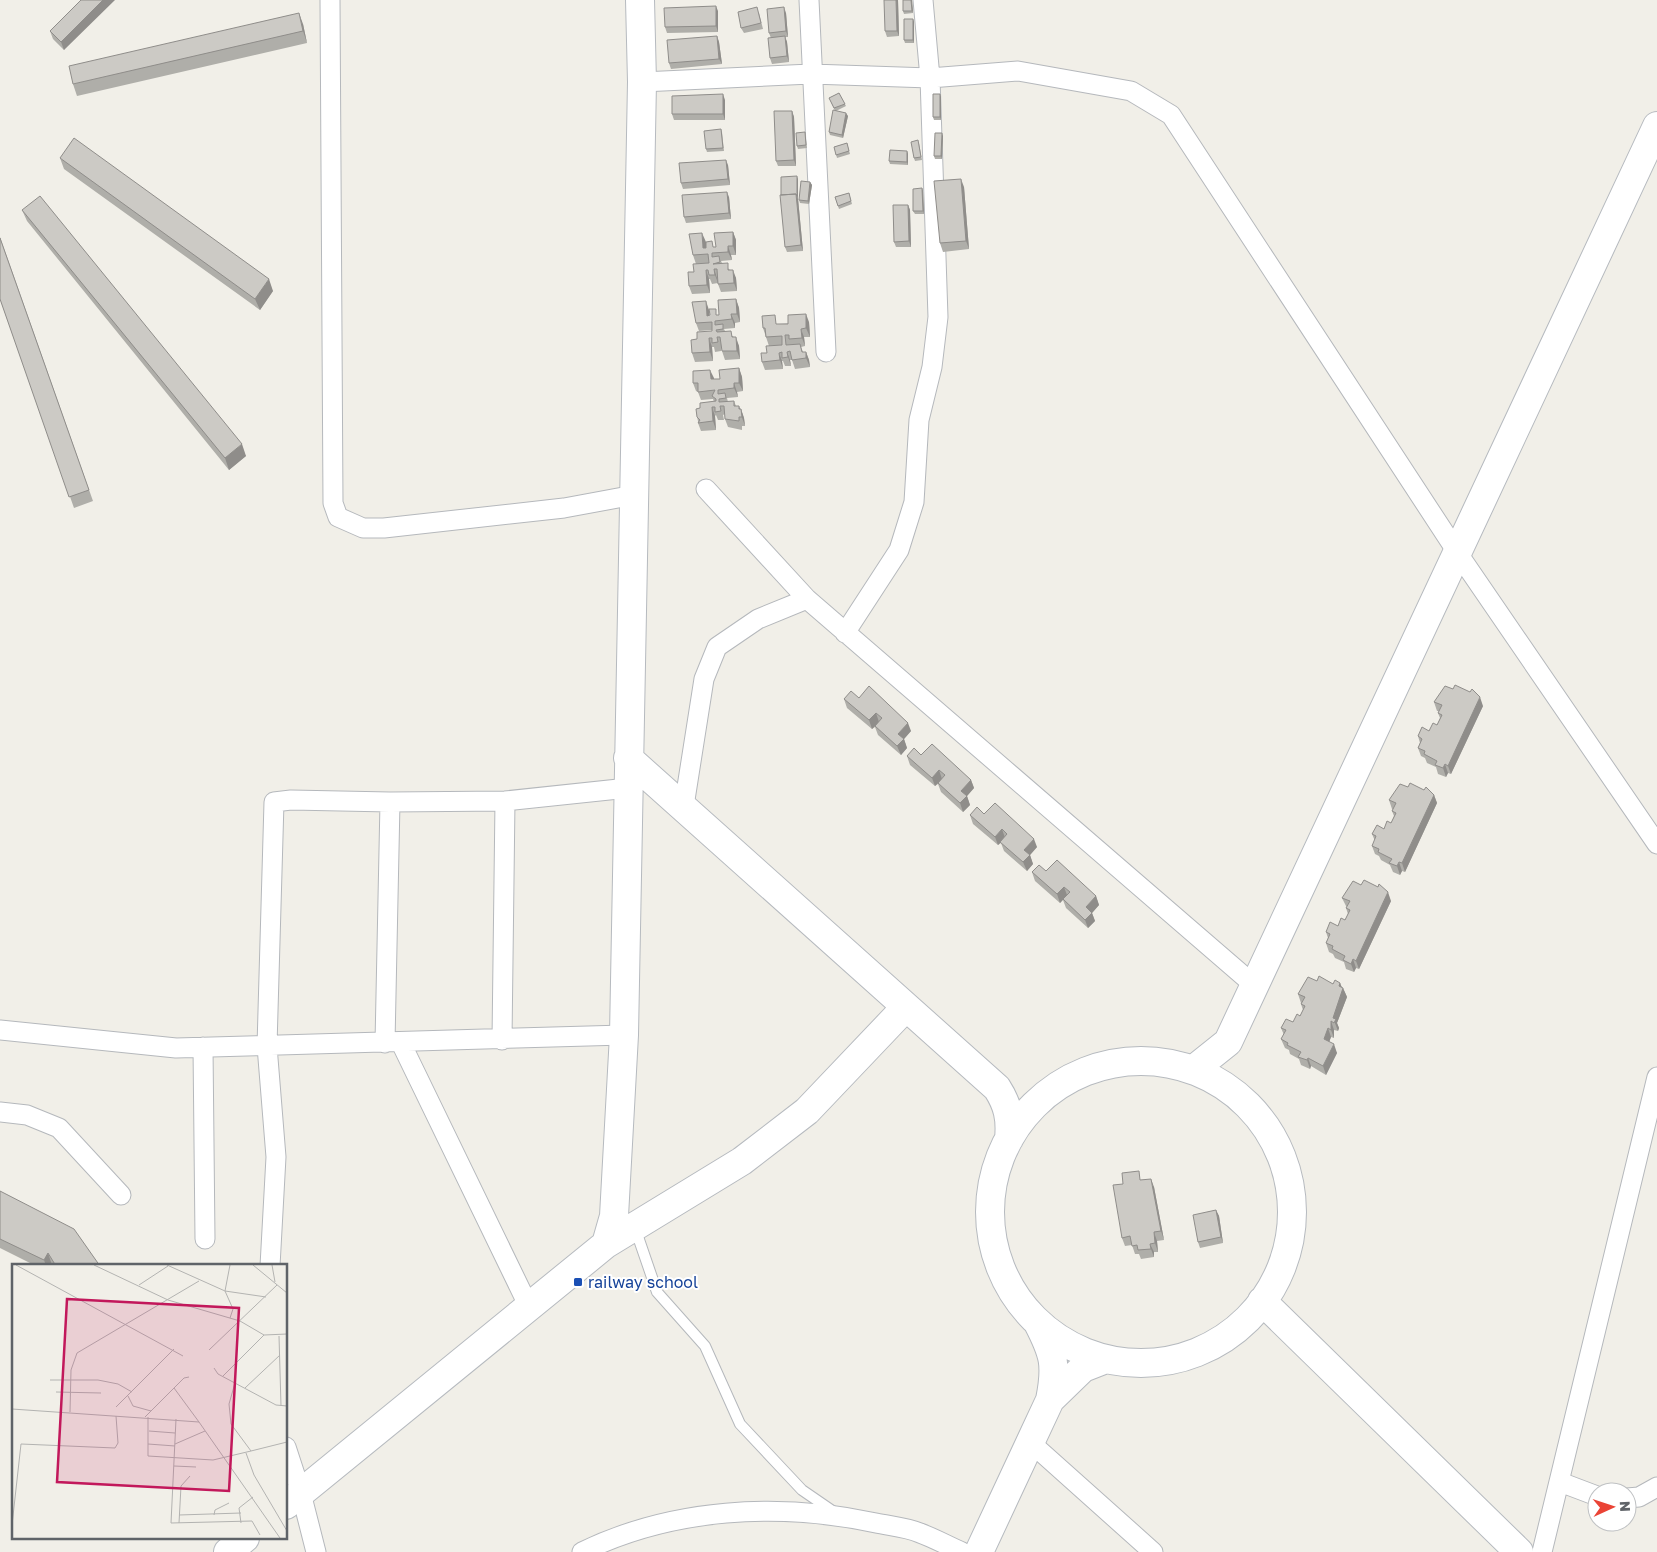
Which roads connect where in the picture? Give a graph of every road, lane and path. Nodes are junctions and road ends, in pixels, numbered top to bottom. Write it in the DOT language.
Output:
graph roads {
  1 [pos="330,0"];
  2 [pos="640,0"];
  3 [pos="809,0"];
  4 [pos="923,0"];
  5 [pos="812,74"];
  6 [pos="930,78"];
  7 [pos="642,82"];
  8 [pos="1657,126"];
  9 [pos="826,352"];
  10 [pos="706,489"];
  11 [pos="634,495"];
  12 [pos="1458,552"];
  13 [pos="807,599"];
  14 [pos="845,633"];
  15 [pos="628,758"];
  16 [pos="628,788"];
  17 [pos="505,801"];
  18 [pos="390,802"];
  19 [pos="684,806"];
  20 [pos="1657,844"];
  21 [pos="1254,985"];
  22 [pos="905,1008"];
  23 [pos="0,1030"];
  24 [pos="624,1035"];
  25 [pos="502,1040"];
  26 [pos="1228,1042"];
  27 [pos="393,1043"];
  28 [pos="267,1046"];
  29 [pos="203,1047"];
  30 [pos="1193,1070"];
  31 [pos="1657,1077"];
  32 [pos="997,1088"];
  33 [pos="1230,1090"];
  34 [pos="1049,1092"];
  35 [pos="0,1112"];
  36 [pos="1009,1139"];
  37 [pos="121,1195"];
  38 [pos="634,1227"];
  39 [pos="204,1239"];
  40 [pos="606,1244"];
  41 [pos="270,1264"];
  42 [pos="1262,1301"];
  43 [pos="529,1307"];
  44 [pos="1037,1321"];
  45 [pos="1106,1359"];
  46 [pos="1050,1400"];
  47 [pos="1030,1442"];
  48 [pos="288,1460"];
  49 [pos="1560,1482"];
  50 [pos="1657,1487"];
  51 [pos="1587,1492"];
  52 [pos="1637,1497"];
  53 [pos="294,1499"];
  54 [pos="838,1515"];
  55 [pos="243,1540"];
  56 [pos="228,1552"];
  57 [pos="316,1552"];
  58 [pos="582,1552"];
  59 [pos="962,1552"];
  60 [pos="979,1552"];
  61 [pos="1153,1552"];
  62 [pos="1519,1552"];
  63 [pos="1542,1552"];
  1 -- 11 [label="street"];
  2 -- 7 [label="street"];
  3 -- 5 [label="street"];
  4 -- 6 [label="street"];
  5 -- 6 [label="street"];
  5 -- 7 [label="street"];
  5 -- 9 [label="street"];
  6 -- 12 [label="street"];
  6 -- 14 [label="street"];
  7 -- 11 [label="street"];
  8 -- 12 [label="street"];
  10 -- 13 [label="street"];
  11 -- 15 [label="street"];
  12 -- 20 [label="street"];
  12 -- 21 [label="street"];
  13 -- 14 [label="street"];
  13 -- 19 [label="street"];
  14 -- 21 [label="street"];
  15 -- 16 [label="street"];
  15 -- 19 [label="street"];
  16 -- 17 [label="street"];
  16 -- 24 [label="street"];
  17 -- 18 [label="street"];
  17 -- 25 [label="street"];
  18 -- 27 [label="street"];
  18 -- 28 [label="street"];
  19 -- 22 [label="street"];
  21 -- 26 [label="street"];
  22 -- 32 [label="street"];
  22 -- 38 [label="street"];
  23 -- 29 [label="street"];
  24 -- 25 [label="street"];
  24 -- 40 [label="street"];
  25 -- 27 [label="street"];
  26 -- 30 [label="street"];
  26 -- 33 [label="street"];
  27 -- 28 [label="street"];
  27 -- 43 [label="street"];
  28 -- 29 [label="street"];
  28 -- 41 [label="street"];
  29 -- 39 [label="street"];
  30 -- 33 [label="street"];
  30 -- 34 [label="street"];
  31 -- 49 [label="street"];
  32 -- 34 [label="street"];
  32 -- 36 [label="street"];
  33 -- 42 [label="street"];
  34 -- 36 [label="street"];
  35 -- 37 [label="street"];
  36 -- 44 [label="street"];
  38 -- 40 [label="street"];
  38 -- 54 [label="lane"];
  40 -- 43 [label="street"];
  42 -- 45 [label="street"];
  42 -- 62 [label="street"];
  43 -- 53 [label="street"];
  44 -- 45 [label="street"];
  44 -- 46 [label="street"];
  45 -- 46 [label="street"];
  46 -- 47 [label="street"];
  47 -- 60 [label="street"];
  47 -- 61 [label="street"];
  48 -- 53 [label="street"];
  49 -- 51 [label="street"];
  49 -- 63 [label="street"];
  50 -- 52 [label="street"];
  53 -- 57 [label="street"];
  54 -- 58 [label="street"];
  54 -- 59 [label="street"];
  55 -- 56 [label="street"];
}
